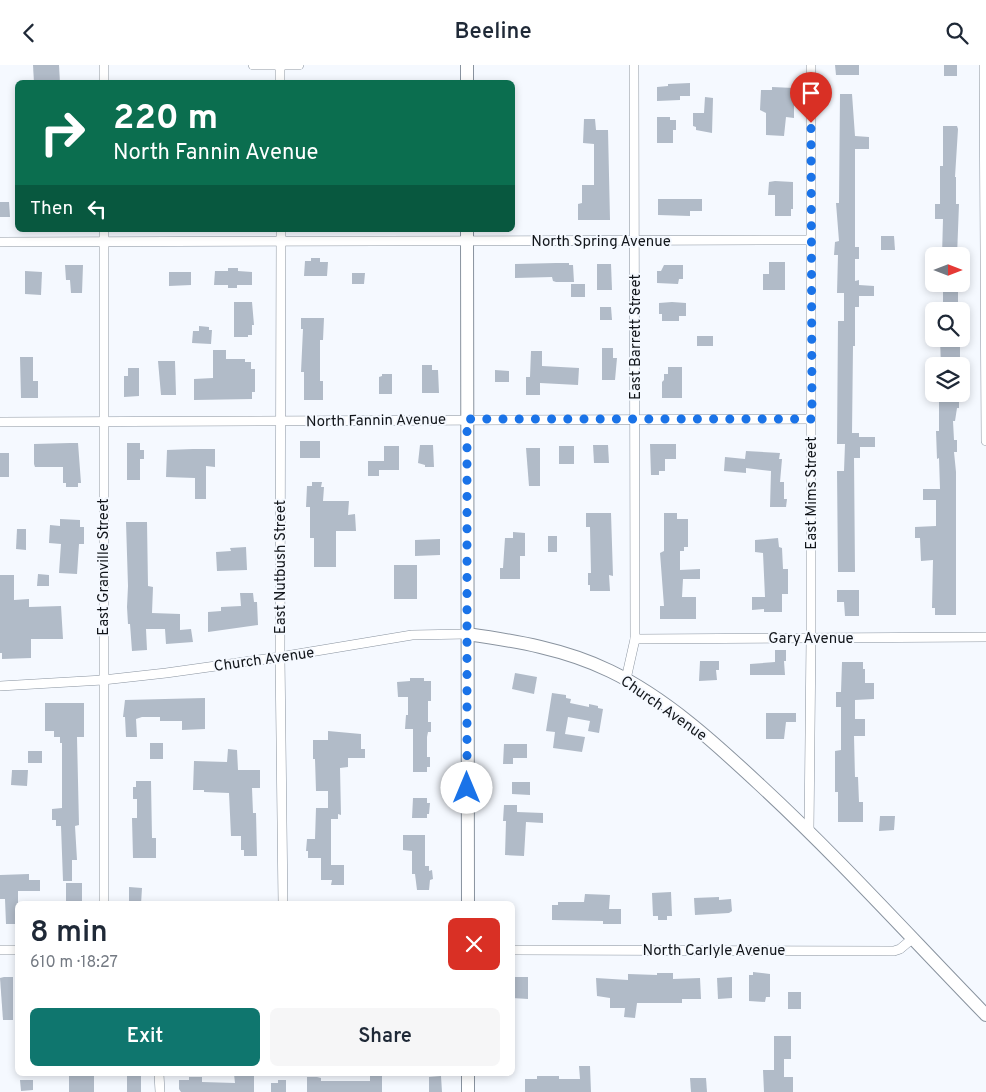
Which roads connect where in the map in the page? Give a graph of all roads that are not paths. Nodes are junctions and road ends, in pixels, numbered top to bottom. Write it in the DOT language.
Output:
graph roads {
  1 [pos="104,65"];
  2 [pos="253,65"];
  3 [pos="280,65"];
  4 [pos="299,65"];
  5 [pos="467,65"];
  6 [pos="634,65"];
  7 [pos="811,65"];
  8 [pos="984,65"];
  9 [pos="104,80"];
  10 [pos="280,80"];
  11 [pos="467,80"];
  12 [pos="985,87"];
  13 [pos="104,232"];
  14 [pos="281,232"];
  15 [pos="467,236"];
  16 [pos="811,240"];
  17 [pos="104,241"];
  18 [pos="634,241"];
  19 [pos="0,242"];
  20 [pos="281,243"];
  21 [pos="467,419"];
  22 [pos="812,419"];
  23 [pos="635,420"];
  24 [pos="103,421"];
  25 [pos="0,422"];
  26 [pos="280,422"];
  27 [pos="986,441"];
  28 [pos="467,634"];
  29 [pos="986,637"];
  30 [pos="812,638"];
  31 [pos="636,639"];
  32 [pos="280,657"];
  33 [pos="626,679"];
  34 [pos="103,680"];
  35 [pos="0,686"];
  36 [pos="809,831"];
  37 [pos="104,901"];
  38 [pos="283,901"];
  39 [pos="468,901"];
  40 [pos="912,939"];
  41 [pos="0,950"];
  42 [pos="15,950"];
  43 [pos="515,950"];
  44 [pos="986,1015"];
  45 [pos="159,1076"];
  46 [pos="468,1076"];
  47 [pos="160,1092"];
  48 [pos="468,1092"];
  1 -- 9 [label="street"];
  2 -- 3 [label="street"];
  3 -- 4 [label="street"];
  3 -- 10 [label="street"];
  5 -- 11 [label="main road"];
  6 -- 18 [label="street, East Barrett Street"];
  7 -- 16 [label="street, East Mims Street"];
  8 -- 12 [label="street"];
  12 -- 27 [label="street"];
  13 -- 17 [label="street, East Granville Street"];
  14 -- 20 [label="street, East Nutbush Street"];
  15 -- 18 [label="street, North Spring Avenue"];
  15 -- 20 [label="street, North Spring Avenue"];
  15 -- 21 [label="main road"];
  16 -- 18 [label="street, North Spring Avenue"];
  16 -- 22 [label="street, East Mims Street"];
  17 -- 19 [label="street, North Spring Avenue"];
  17 -- 20 [label="street, North Spring Avenue"];
  17 -- 24 [label="street, East Granville Street"];
  18 -- 23 [label="street, East Barrett Street"];
  20 -- 26 [label="street, East Nutbush Street"];
  21 -- 23 [label="street, North Fannin Avenue"];
  21 -- 26 [label="street, North Fannin Avenue"];
  21 -- 28 [label="main road"];
  22 -- 23 [label="street, North Fannin Avenue"];
  22 -- 30 [label="street, East Mims Street"];
  23 -- 31 [label="street, East Barrett Street"];
  24 -- 25 [label="street, North Fannin Avenue"];
  24 -- 26 [label="street, North Fannin Avenue"];
  24 -- 34 [label="street, East Granville Street"];
  26 -- 32 [label="street, East Nutbush Street"];
  28 -- 32 [label="street, Church Avenue"];
  28 -- 33 [label="main road, Church Avenue"];
  28 -- 39 [label="main road"];
  29 -- 30 [label="street, Gary Avenue"];
  30 -- 31 [label="street, Gary Avenue"];
  30 -- 36 [label="street, East Mims Street"];
  31 -- 33 [label="street, East Barrett Street"];
  32 -- 34 [label="street, Church Avenue"];
  32 -- 38 [label="street, East Nutbush Street"];
  33 -- 36 [label="main road, Church Avenue"];
  34 -- 35 [label="street, Church Avenue"];
  34 -- 37 [label="street, East Granville Street"];
  36 -- 40 [label="main road, Church Avenue"];
  40 -- 43 [label="street, North Carlyle Avenue"];
  40 -- 44 [label="main road, Church Avenue"];
  41 -- 42 [label="street"];
  45 -- 47 [label="street"];
  46 -- 48 [label="main road"];
}
